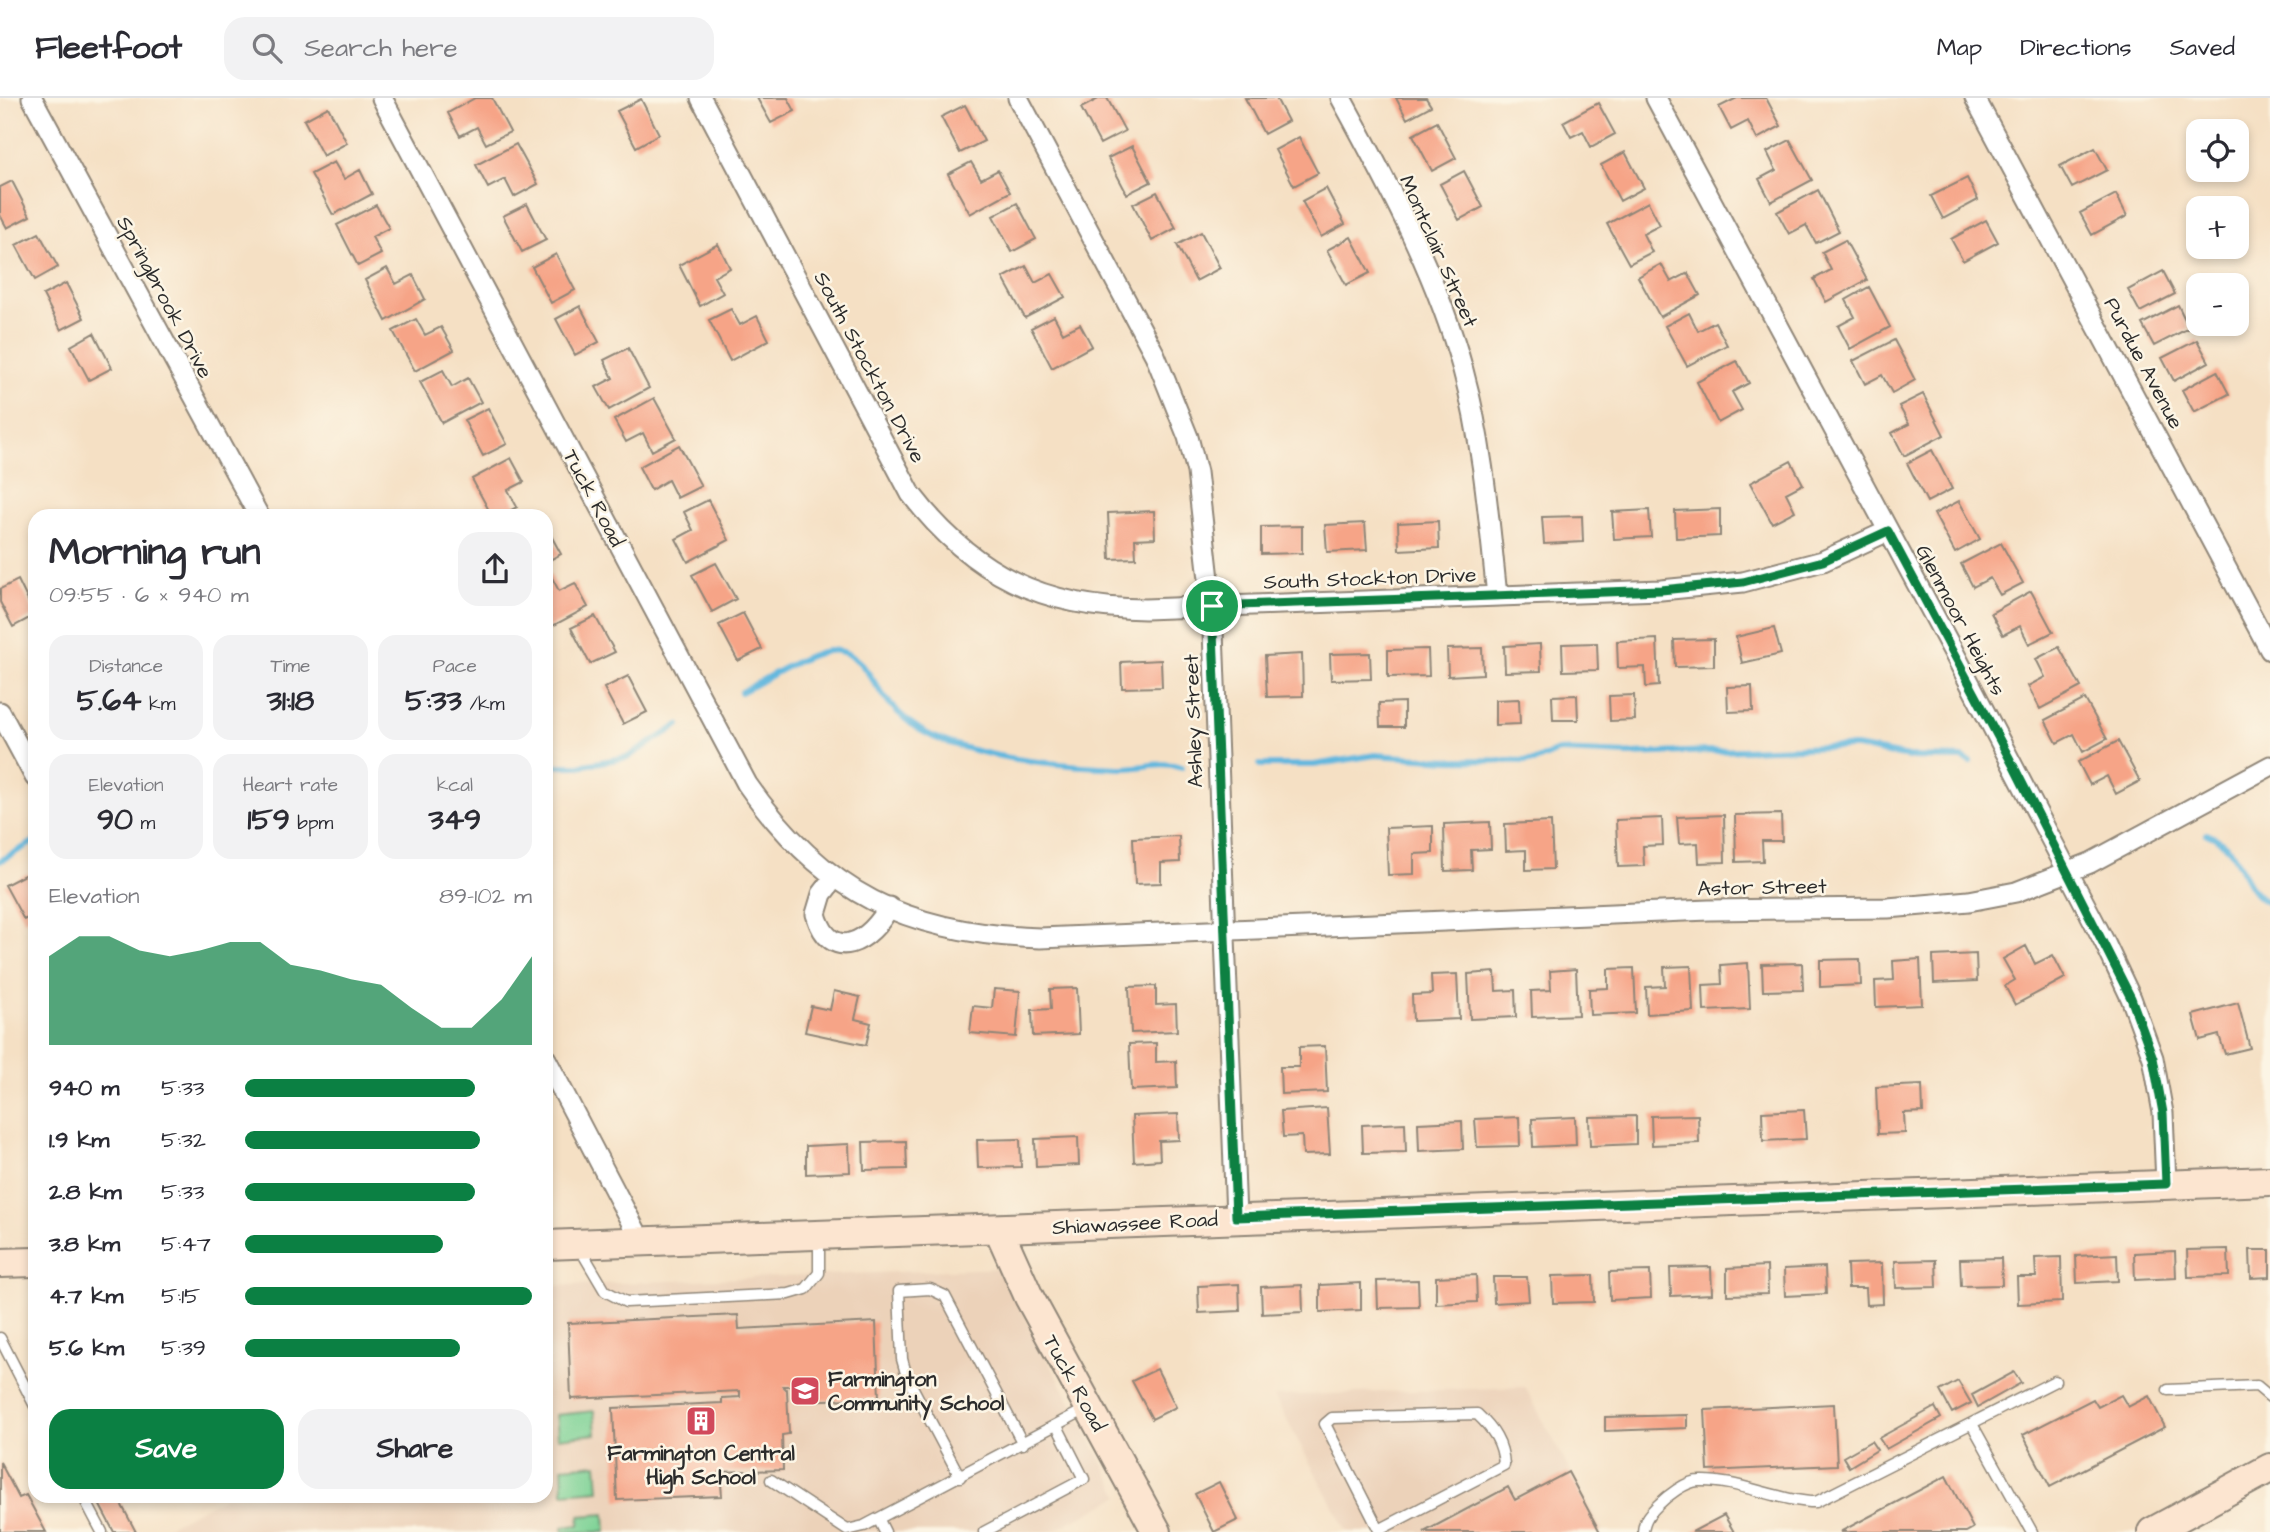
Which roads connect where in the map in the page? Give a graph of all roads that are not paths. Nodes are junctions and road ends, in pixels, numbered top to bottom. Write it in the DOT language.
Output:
graph roads {
  1 [pos="32,98"];
  2 [pos="382,98"];
  3 [pos="701,98"];
  4 [pos="1018,98"];
  5 [pos="1340,98"];
  6 [pos="1656,98"];
  7 [pos="1975,98"];
  8 [pos="255,509"];
  9 [pos="1888,531"];
  10 [pos="1497,596"];
  11 [pos="1212,606"];
  12 [pos="2270,650"];
  13 [pos="0,712"];
  14 [pos="28,764"];
  15 [pos="2270,766"];
  16 [pos="2067,872"];
  17 [pos="835,877"];
  18 [pos="889,907"];
  19 [pos="1223,932"];
  20 [pos="553,1072"];
  21 [pos="2270,1181"];
  22 [pos="2166,1184"];
  23 [pos="1236,1217"];
  24 [pos="999,1230"];
  25 [pos="819,1233"];
  26 [pos="641,1241"];
  27 [pos="577,1244"];
  28 [pos="553,1245"];
  29 [pos="28,1262"];
  30 [pos="0,1263"];
  31 [pos="0,1338"];
  32 [pos="2055,1381"];
  33 [pos="2168,1390"];
  34 [pos="28,1392"];
  35 [pos="2270,1397"];
  36 [pos="1089,1408"];
  37 [pos="1972,1424"];
  38 [pos="1057,1426"];
  39 [pos="1023,1444"];
  40 [pos="2270,1468"];
  41 [pos="960,1477"];
  42 [pos="771,1480"];
  43 [pos="87,1503"];
  44 [pos="879,1520"];
  45 [pos="1380,1531"];
  46 [pos="102,1532"];
  47 [pos="885,1532"];
  48 [pos="984,1532"];
  49 [pos="1157,1532"];
  50 [pos="1643,1532"];
  51 [pos="2032,1532"];
  52 [pos="2152,1532"];
  1 -- 8 [label="street, Springbrook Drive"];
  2 -- 17 [label="street, Tuck Road"];
  3 -- 11 [label="street, South Stockton Drive"];
  4 -- 11 [label="street, Ashley Street"];
  5 -- 10 [label="street, Montclair Street"];
  6 -- 9 [label="street, Glenmoor Heights"];
  7 -- 12 [label="street, Purdue Avenue"];
  9 -- 10 [label="street, South Stockton Drive"];
  9 -- 16 [label="street, Glenmoor Heights"];
  10 -- 11 [label="street, South Stockton Drive"];
  11 -- 19 [label="street, Ashley Street"];
  13 -- 14 [label="street"];
  15 -- 16 [label="street, Astor Street"];
  16 -- 19 [label="street, Astor Street"];
  16 -- 22 [label="street, Glenmoor Heights"];
  17 -- 18 [label="street, Tuck Road"];
  17 -- 18 [label="street"];
  18 -- 19 [label="street, Tuck Road"];
  19 -- 23 [label="street, Ashley Street"];
  20 -- 26 [label="street"];
  21 -- 22 [label="street, Shiawassee Road"];
  22 -- 23 [label="street, Shiawassee Road"];
  23 -- 24 [label="street, Shiawassee Road"];
  24 -- 25 [label="street, Shiawassee Road"];
  24 -- 36 [label="street, Tuck Road"];
  25 -- 26 [label="street, Shiawassee Road"];
  25 -- 27 [label="lane"];
  26 -- 27 [label="street, Shiawassee Road"];
  27 -- 28 [label="street, Shiawassee Road"];
  29 -- 30 [label="street"];
  31 -- 34 [label="lane"];
  32 -- 37 [label="lane"];
  33 -- 35 [label="lane"];
  36 -- 38 [label="lane"];
  36 -- 49 [label="street, Tuck Road"];
  37 -- 50 [label="lane"];
  37 -- 51 [label="lane"];
  38 -- 39 [label="lane"];
  38 -- 48 [label="lane"];
  39 -- 41 [label="lane"];
  39 -- 41 [label="lane"];
  40 -- 52 [label="street"];
  41 -- 44 [label="lane"];
  42 -- 44 [label="lane"];
  43 -- 46 [label="lane"];
  44 -- 47 [label="lane"];
  45 -- 45 [label="lane"];
}
